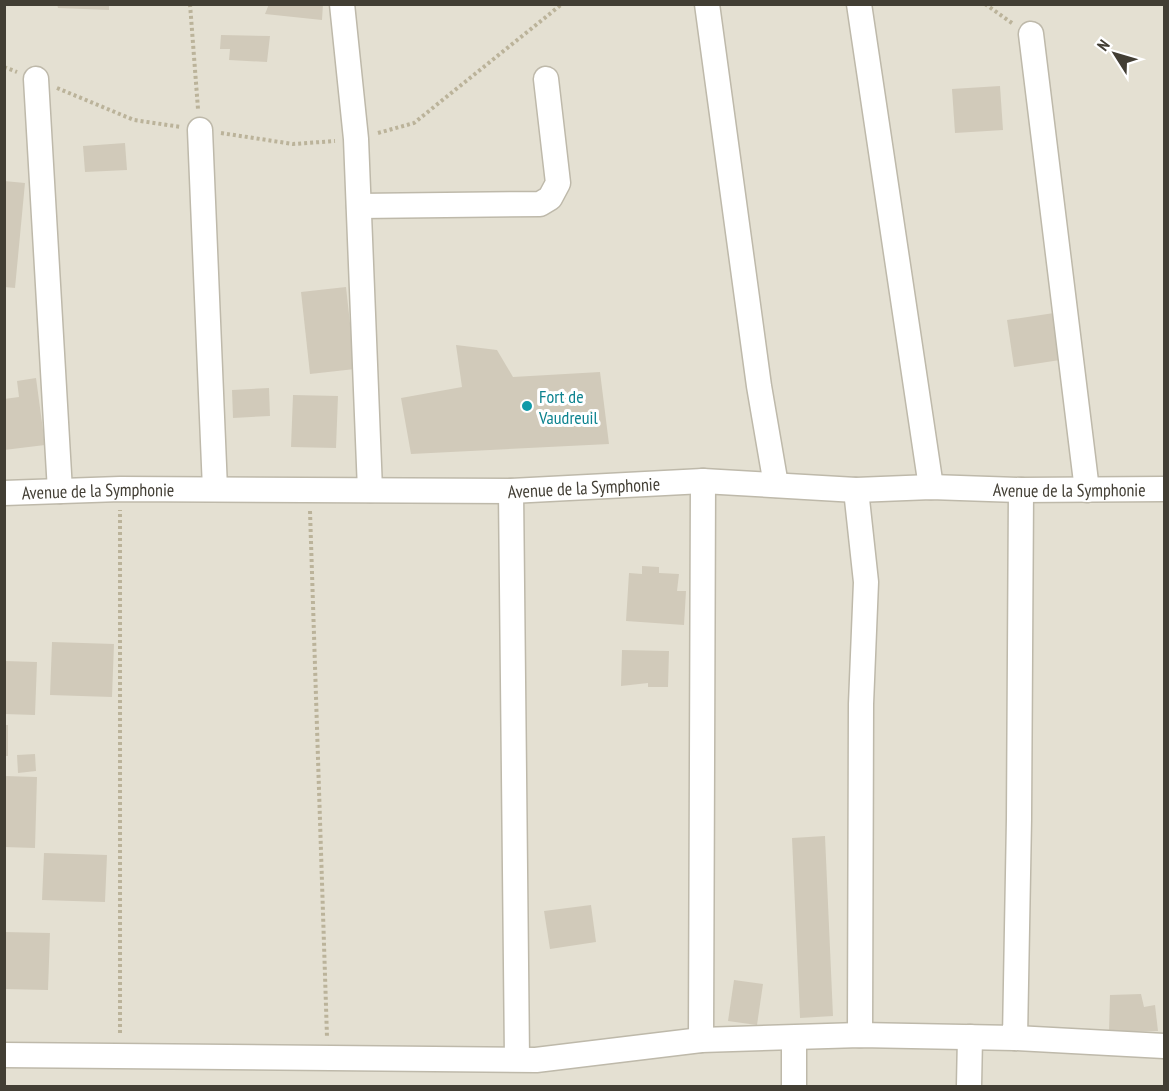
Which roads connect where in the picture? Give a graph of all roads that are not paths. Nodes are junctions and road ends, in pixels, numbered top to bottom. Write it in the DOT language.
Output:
graph roads {
  1 [pos="342,4"];
  2 [pos="707,4"];
  3 [pos="860,4"];
  4 [pos="1031,34"];
  5 [pos="36,79"];
  6 [pos="546,79"];
  7 [pos="200,130"];
  8 [pos="359,206"];
  9 [pos="703,481"];
  10 [pos="776,485"];
  11 [pos="931,487"];
  12 [pos="215,489"];
  13 [pos="1164,489"];
  14 [pos="370,490"];
  15 [pos="856,490"];
  16 [pos="1021,490"];
  17 [pos="1087,490"];
  18 [pos="60,491"];
  19 [pos="511,491"];
  20 [pos="4,493"];
  21 [pos="860,1035"];
  22 [pos="970,1037"];
  23 [pos="1015,1038"];
  24 [pos="794,1039"];
  25 [pos="701,1040"];
  26 [pos="1164,1046"];
  27 [pos="4,1055"];
  28 [pos="517,1059"];
  29 [pos="794,1086"];
  30 [pos="969,1086"];
  1 -- 8 [label="street"];
  2 -- 10 [label="street"];
  3 -- 11 [label="street"];
  4 -- 17 [label="street"];
  5 -- 18 [label="street"];
  6 -- 8 [label="street"];
  7 -- 12 [label="street"];
  8 -- 14 [label="street"];
  9 -- 10 [label="street, Avenue de la Symphonie"];
  9 -- 19 [label="street, Avenue de la Symphonie"];
  9 -- 25 [label="street"];
  10 -- 15 [label="street, Avenue de la Symphonie"];
  11 -- 15 [label="street, Avenue de la Symphonie"];
  11 -- 16 [label="street, Avenue de la Symphonie"];
  12 -- 14 [label="street, Avenue de la Symphonie"];
  12 -- 18 [label="street, Avenue de la Symphonie"];
  13 -- 17 [label="street, Avenue de la Symphonie"];
  14 -- 19 [label="street, Avenue de la Symphonie"];
  15 -- 21 [label="street"];
  16 -- 17 [label="street, Avenue de la Symphonie"];
  16 -- 23 [label="street"];
  18 -- 20 [label="street, Avenue de la Symphonie"];
  19 -- 28 [label="street"];
  21 -- 22 [label="street"];
  21 -- 24 [label="street"];
  22 -- 23 [label="street"];
  22 -- 30 [label="street"];
  23 -- 26 [label="street"];
  24 -- 25 [label="street"];
  24 -- 29 [label="street"];
  25 -- 28 [label="street"];
  27 -- 28 [label="street"];
}
